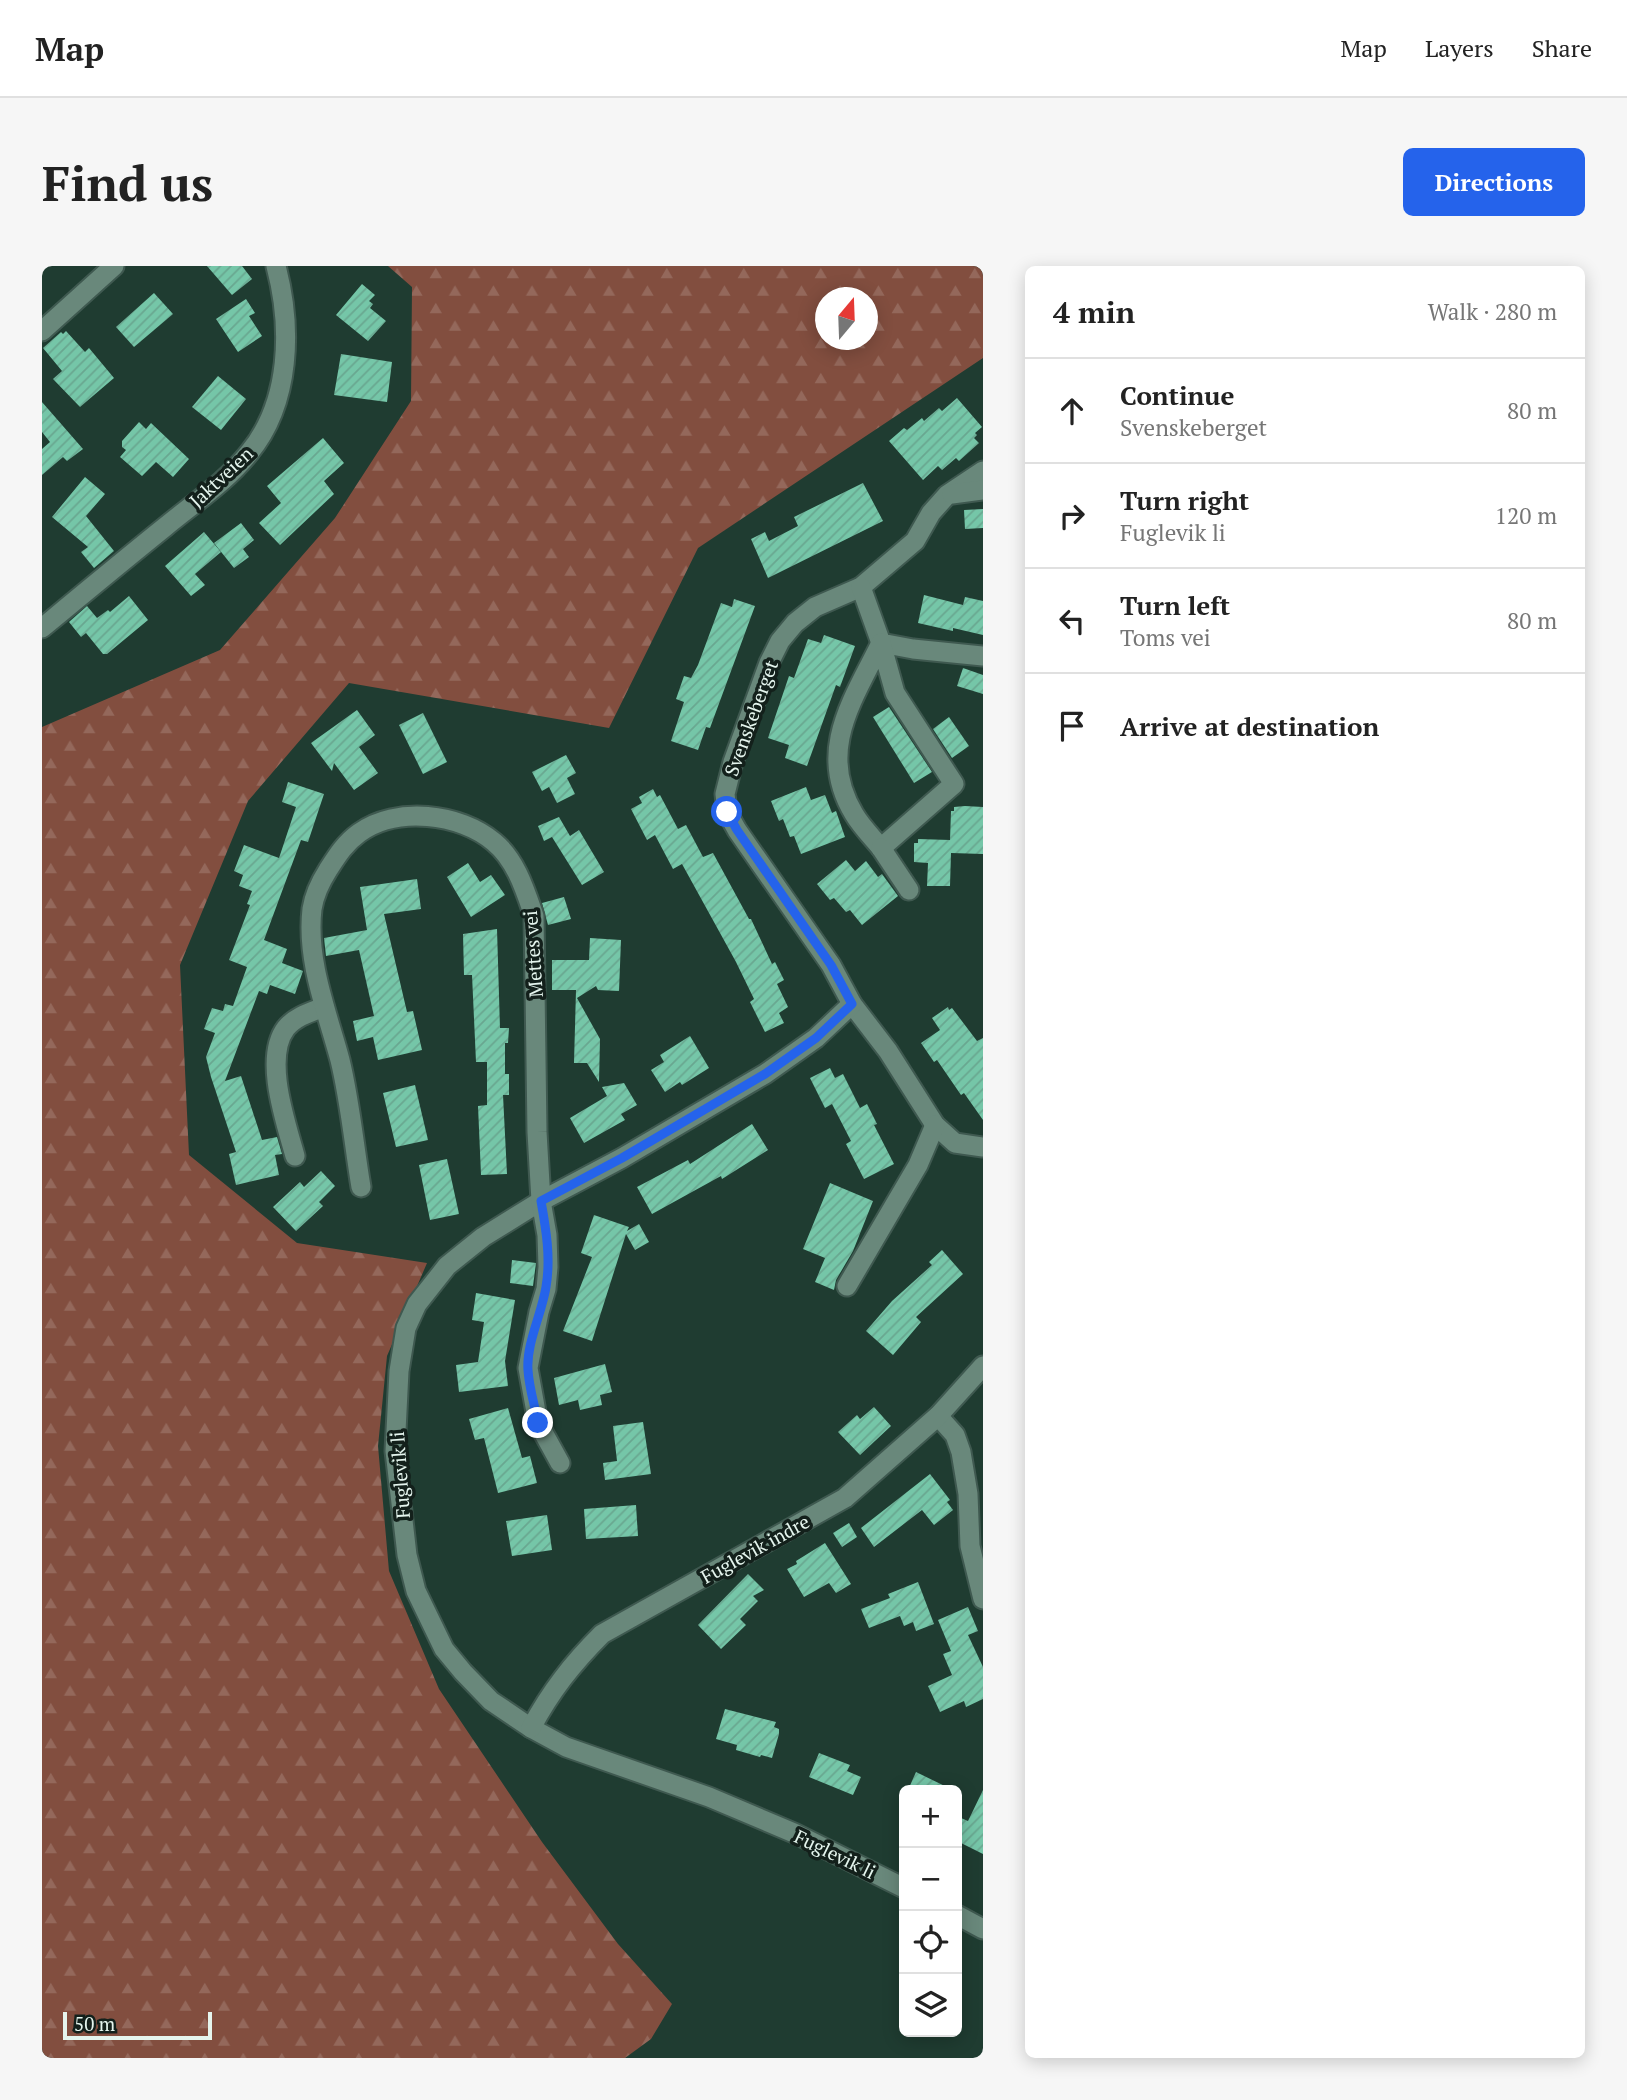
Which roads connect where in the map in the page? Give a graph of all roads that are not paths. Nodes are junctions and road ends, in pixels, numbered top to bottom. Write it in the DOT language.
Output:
graph roads {
  1 [pos="114,266"];
  2 [pos="276,266"];
  3 [pos="42,331"];
  4 [pos="983,471"];
  5 [pos="983,490"];
  6 [pos="947,495"];
  7 [pos="860,587"];
  8 [pos="42,628"];
  9 [pos="881,643"];
  10 [pos="983,656"];
  11 [pos="881,848"];
  12 [pos="908,890"];
  13 [pos="852,1004"];
  14 [pos="324,1007"];
  15 [pos="935,1125"];
  16 [pos="983,1147"];
  17 [pos="295,1156"];
  18 [pos="361,1186"];
  19 [pos="541,1201"];
  20 [pos="847,1286"];
  21 [pos="983,1366"];
  22 [pos="938,1416"];
  23 [pos="560,1463"];
  24 [pos="983,1599"];
  25 [pos="531,1728"];
  26 [pos="899,1886"];
  27 [pos="962,1918"];
  28 [pos="983,1929"];
  1 -- 3 [label="street"];
  2 -- 8 [label="street, Jaktveien"];
  4 -- 6 [label="street, Svenskeberget"];
  5 -- 6 [label="street"];
  6 -- 7 [label="street, Svenskeberget"];
  7 -- 9 [label="street"];
  7 -- 13 [label="street, Svenskeberget"];
  9 -- 10 [label="street"];
  9 -- 11 [label="street"];
  9 -- 11 [label="street"];
  11 -- 12 [label="street"];
  13 -- 15 [label="street, Svenskeberget"];
  13 -- 19 [label="street, Fuglevik li"];
  14 -- 17 [label="street"];
  14 -- 18 [label="street, Mettes vei"];
  14 -- 19 [label="street, Mettes vei"];
  15 -- 16 [label="street, Svenskeberget"];
  15 -- 20 [label="street"];
  19 -- 23 [label="street, Mettes vei"];
  19 -- 25 [label="street, Fuglevik li"];
  21 -- 22 [label="street, Fuglevik indre"];
  22 -- 24 [label="street"];
  22 -- 25 [label="street, Fuglevik indre"];
  25 -- 26 [label="street, Fuglevik li"];
  27 -- 28 [label="street"];
}
